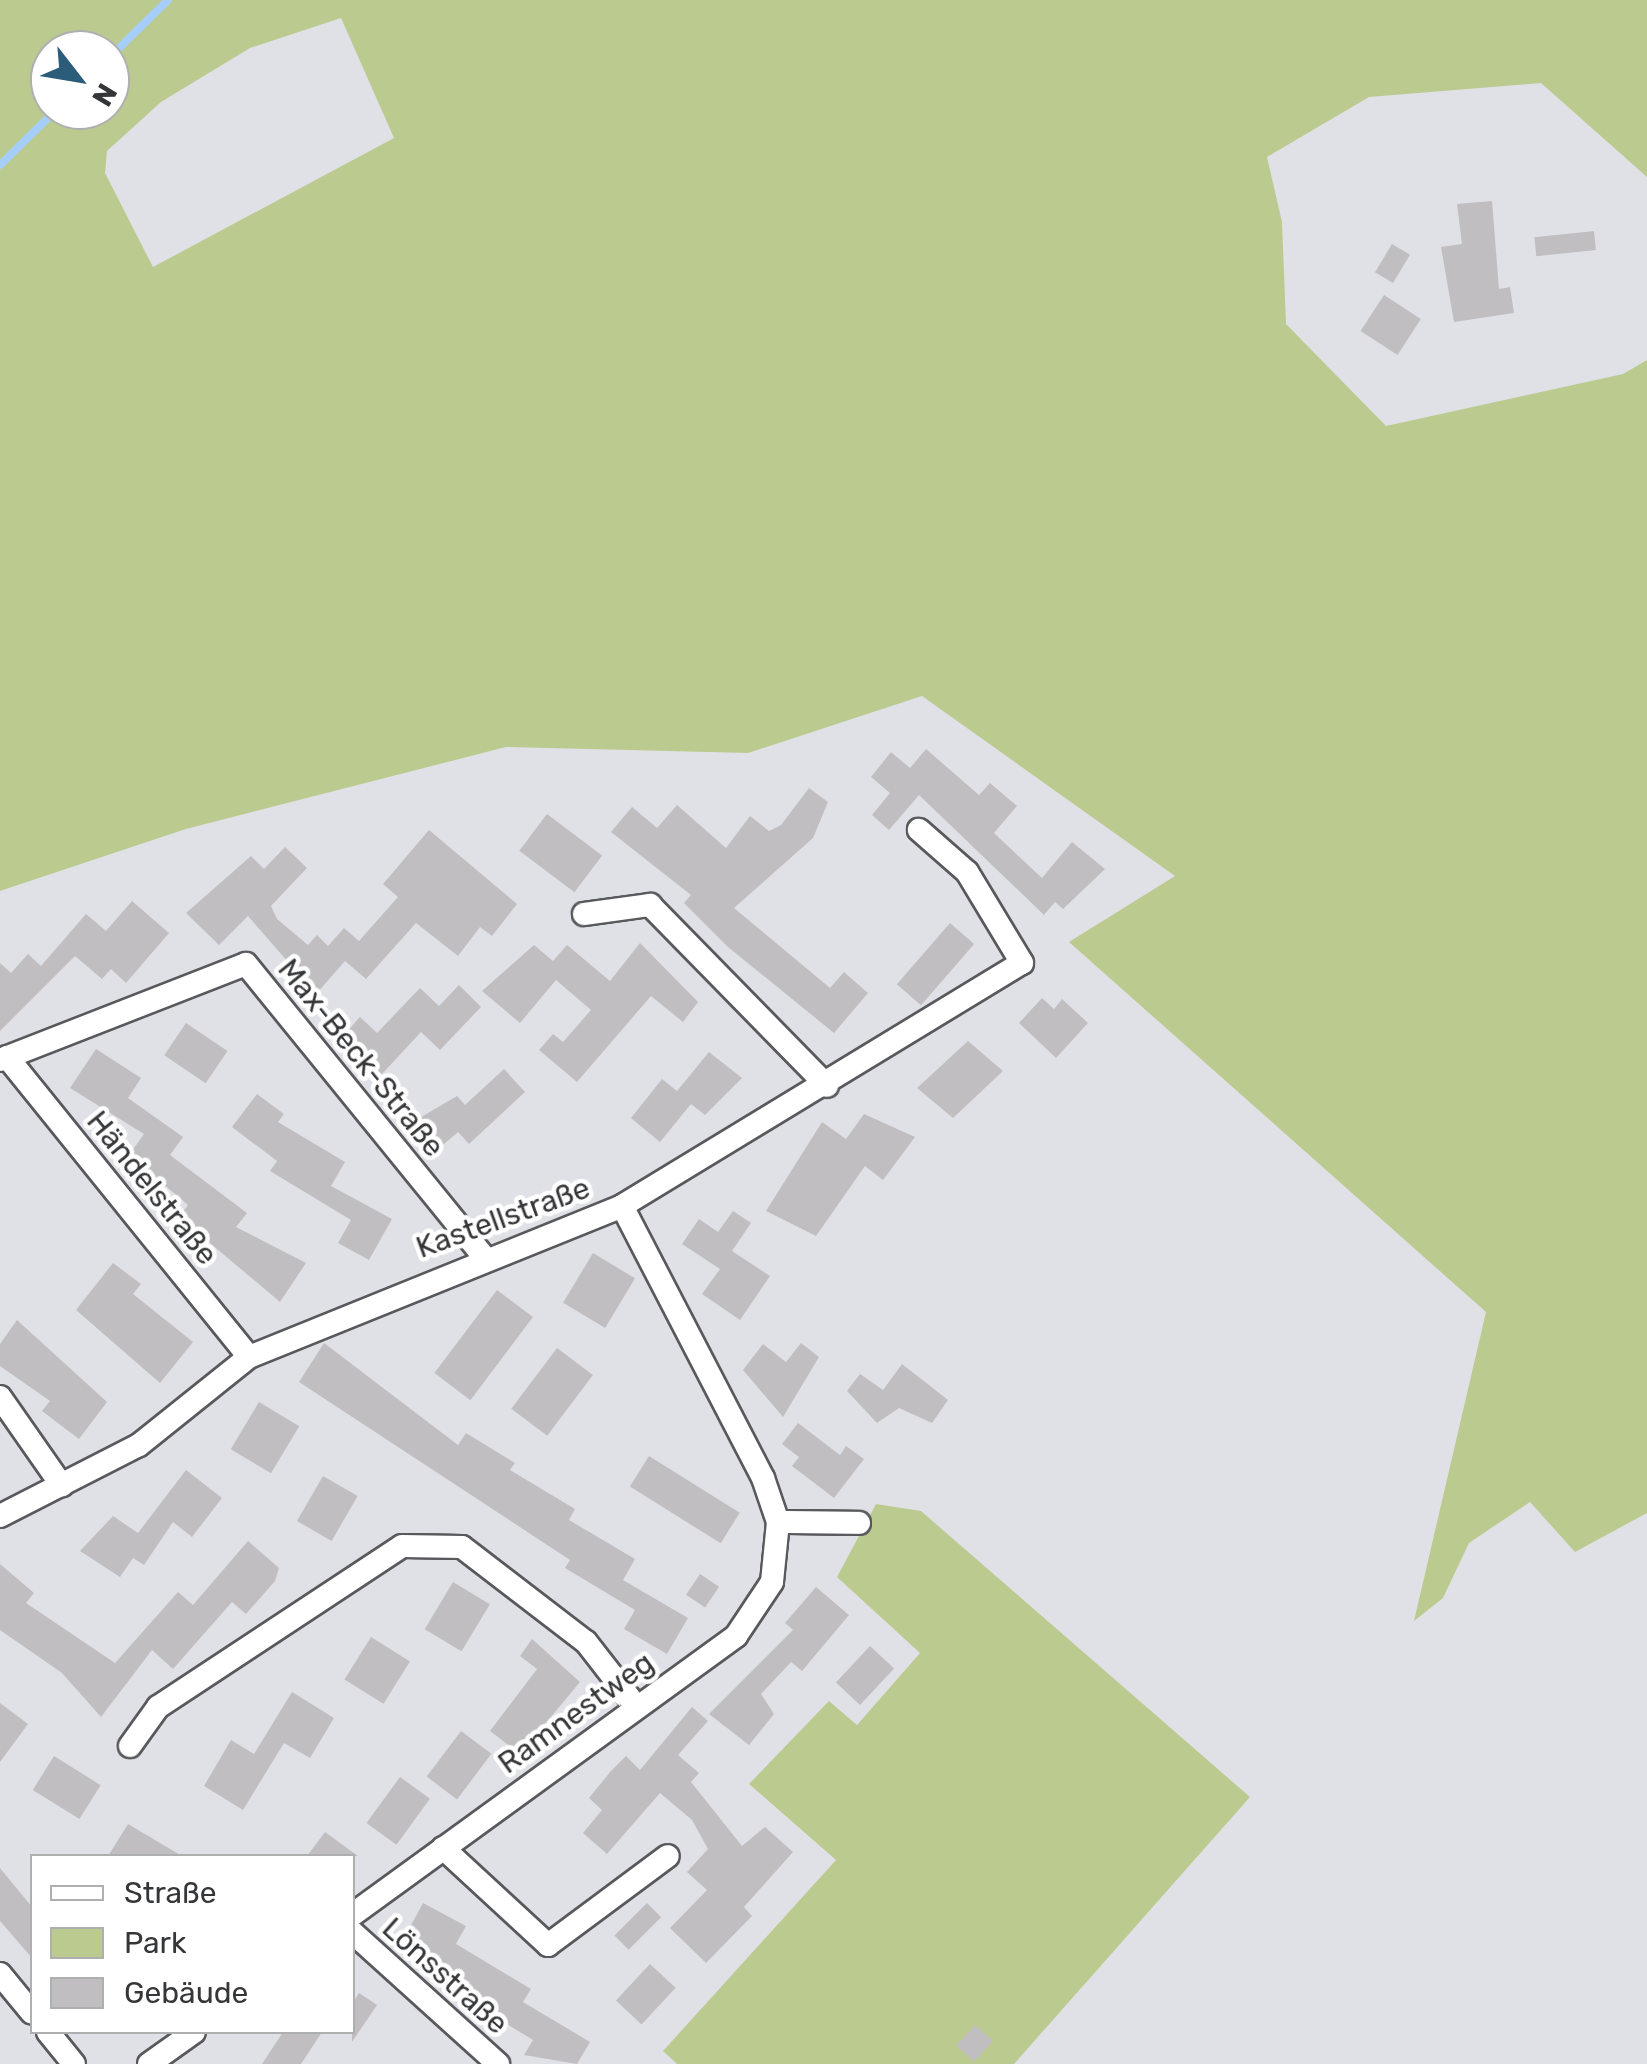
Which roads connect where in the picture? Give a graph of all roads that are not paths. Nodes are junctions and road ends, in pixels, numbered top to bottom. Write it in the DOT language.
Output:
graph roads {
  1 [pos="918,830"];
  2 [pos="584,914"];
  3 [pos="4,1058"];
  4 [pos="827,1086"];
  5 [pos="622,1206"];
  6 [pos="483,1256"];
  7 [pos="249,1357"];
  8 [pos="0,1397"];
  9 [pos="62,1486"];
  10 [pos="0,1516"];
  11 [pos="778,1522"];
  12 [pos="859,1523"];
  13 [pos="634,1706"];
  14 [pos="130,1746"];
  15 [pos="443,1848"];
  16 [pos="668,1856"];
  17 [pos="355,1913"];
  18 [pos="355,1935"];
  19 [pos="0,1974"];
  20 [pos="30,2011"];
  21 [pos="50,2034"];
  22 [pos="191,2034"];
  23 [pos="74,2064"];
  24 [pos="149,2064"];
  25 [pos="498,2064"];
  1 -- 4 [label="street, Kastellstraße"];
  2 -- 4 [label="street"];
  3 -- 6 [label="street, Max-Beck-Straße"];
  3 -- 7 [label="street, Händelstraße"];
  4 -- 5 [label="street, Kastellstraße"];
  5 -- 6 [label="street, Kastellstraße"];
  5 -- 11 [label="street, Ramnestweg"];
  6 -- 7 [label="street, Kastellstraße"];
  7 -- 9 [label="street, Kastellstraße"];
  8 -- 9 [label="street"];
  9 -- 10 [label="street, Kastellstraße"];
  11 -- 12 [label="street"];
  11 -- 13 [label="street, Ramnestweg"];
  13 -- 14 [label="street"];
  13 -- 15 [label="street, Ramnestweg"];
  15 -- 16 [label="street"];
  15 -- 17 [label="street, Ramnestweg"];
  18 -- 25 [label="street, Lönsstraße"];
  19 -- 20 [label="street"];
  21 -- 23 [label="street"];
  22 -- 24 [label="street"];
}
